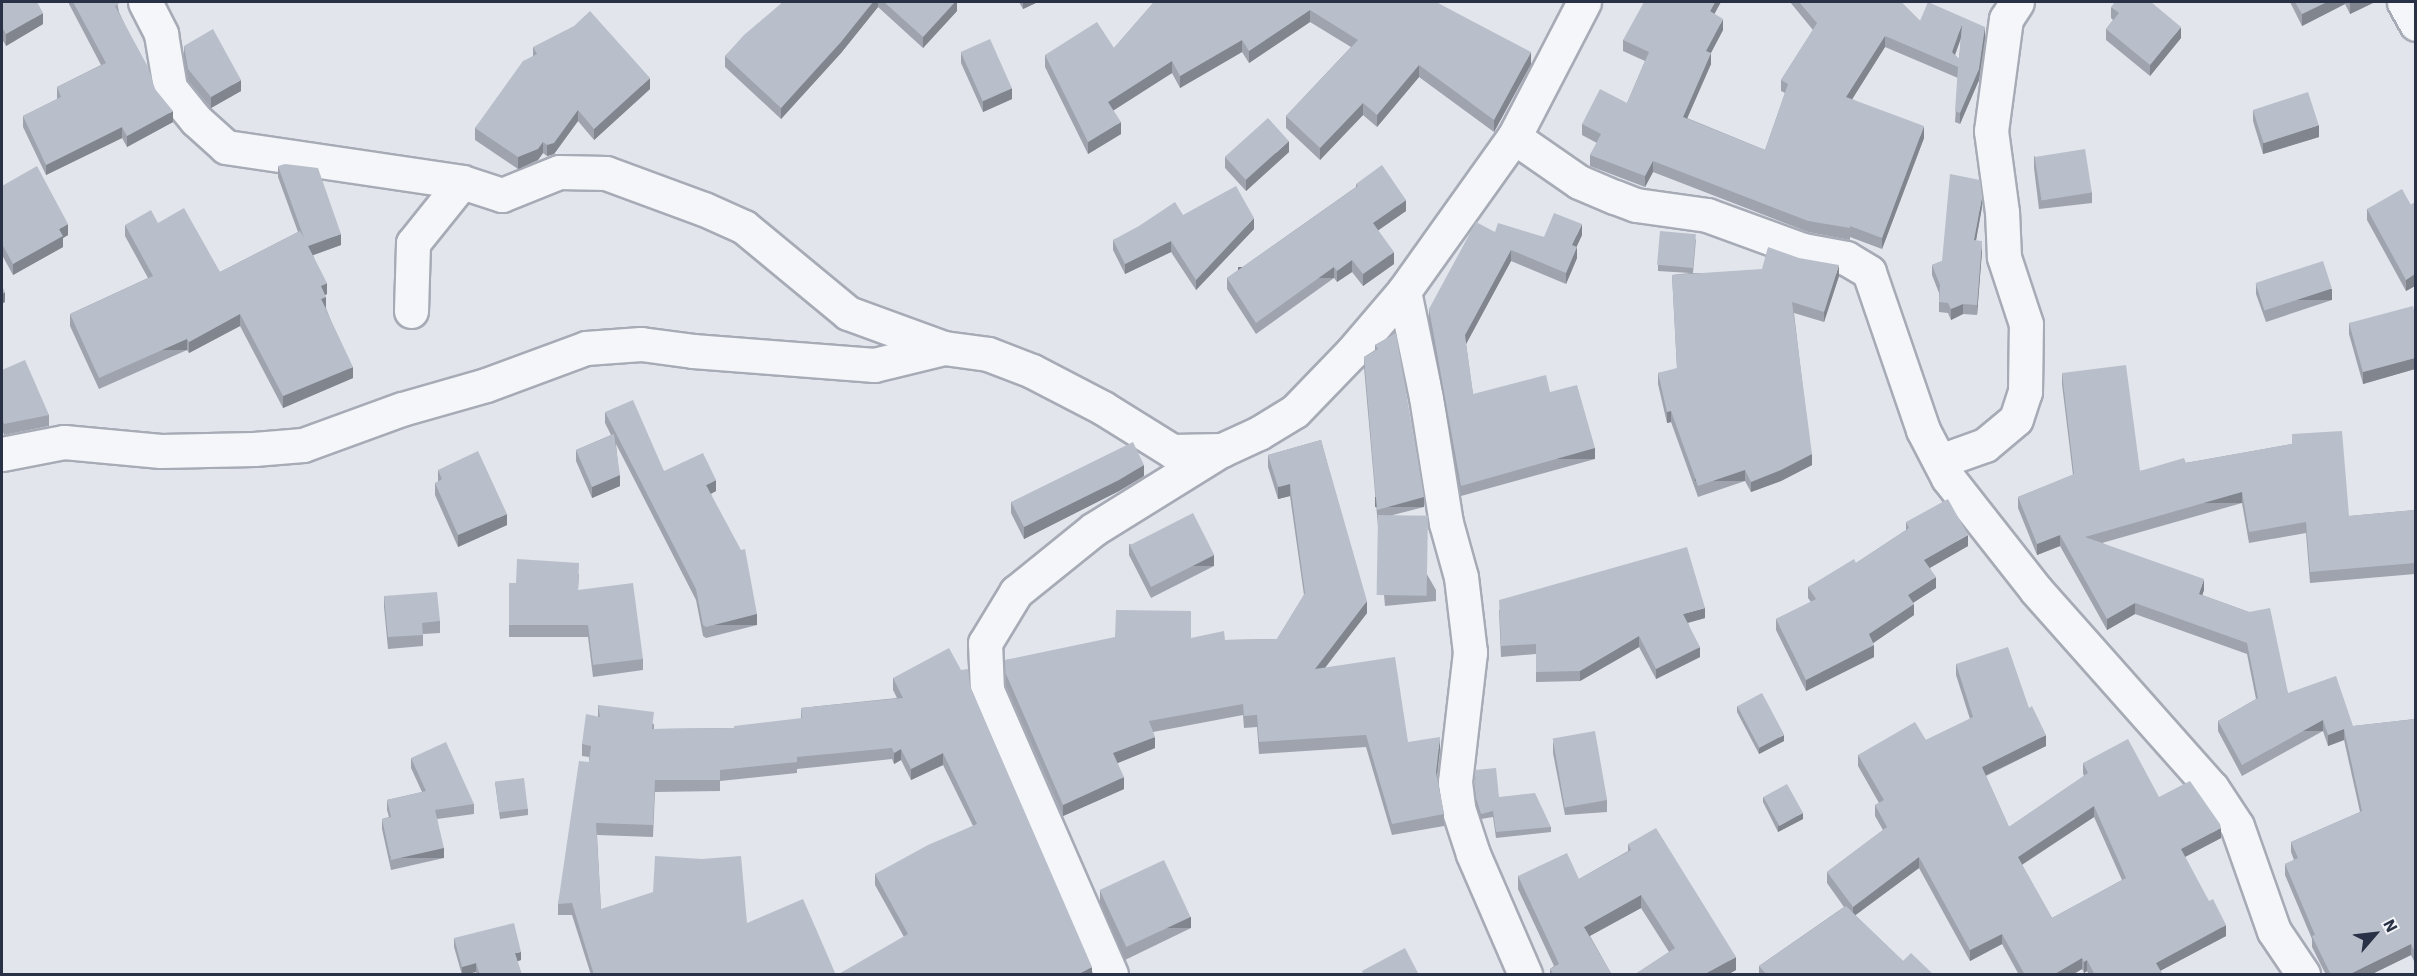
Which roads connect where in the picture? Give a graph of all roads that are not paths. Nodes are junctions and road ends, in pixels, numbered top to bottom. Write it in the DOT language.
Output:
graph roads {
  1 [pos="146,2"];
  2 [pos="1584,2"];
  3 [pos="2017,2"];
  4 [pos="2404,2"];
  5 [pos="2415,24"];
  6 [pos="1514,137"];
  7 [pos="462,182"];
  8 [pos="1404,291"];
  9 [pos="411,311"];
  10 [pos="944,348"];
  11 [pos="1222,450"];
  12 [pos="2,454"];
  13 [pos="1940,461"];
  14 [pos="1111,975"];
  15 [pos="1525,975"];
  16 [pos="2303,975"];
  1 -- 7 [label="street"];
  2 -- 6 [label="street"];
  3 -- 13 [label="street"];
  4 -- 5 [label="street"];
  6 -- 8 [label="street"];
  6 -- 13 [label="street"];
  7 -- 9 [label="street"];
  7 -- 10 [label="street"];
  8 -- 11 [label="street"];
  8 -- 15 [label="street"];
  10 -- 11 [label="street"];
  10 -- 12 [label="street"];
  11 -- 14 [label="street"];
  13 -- 16 [label="street"];
}
